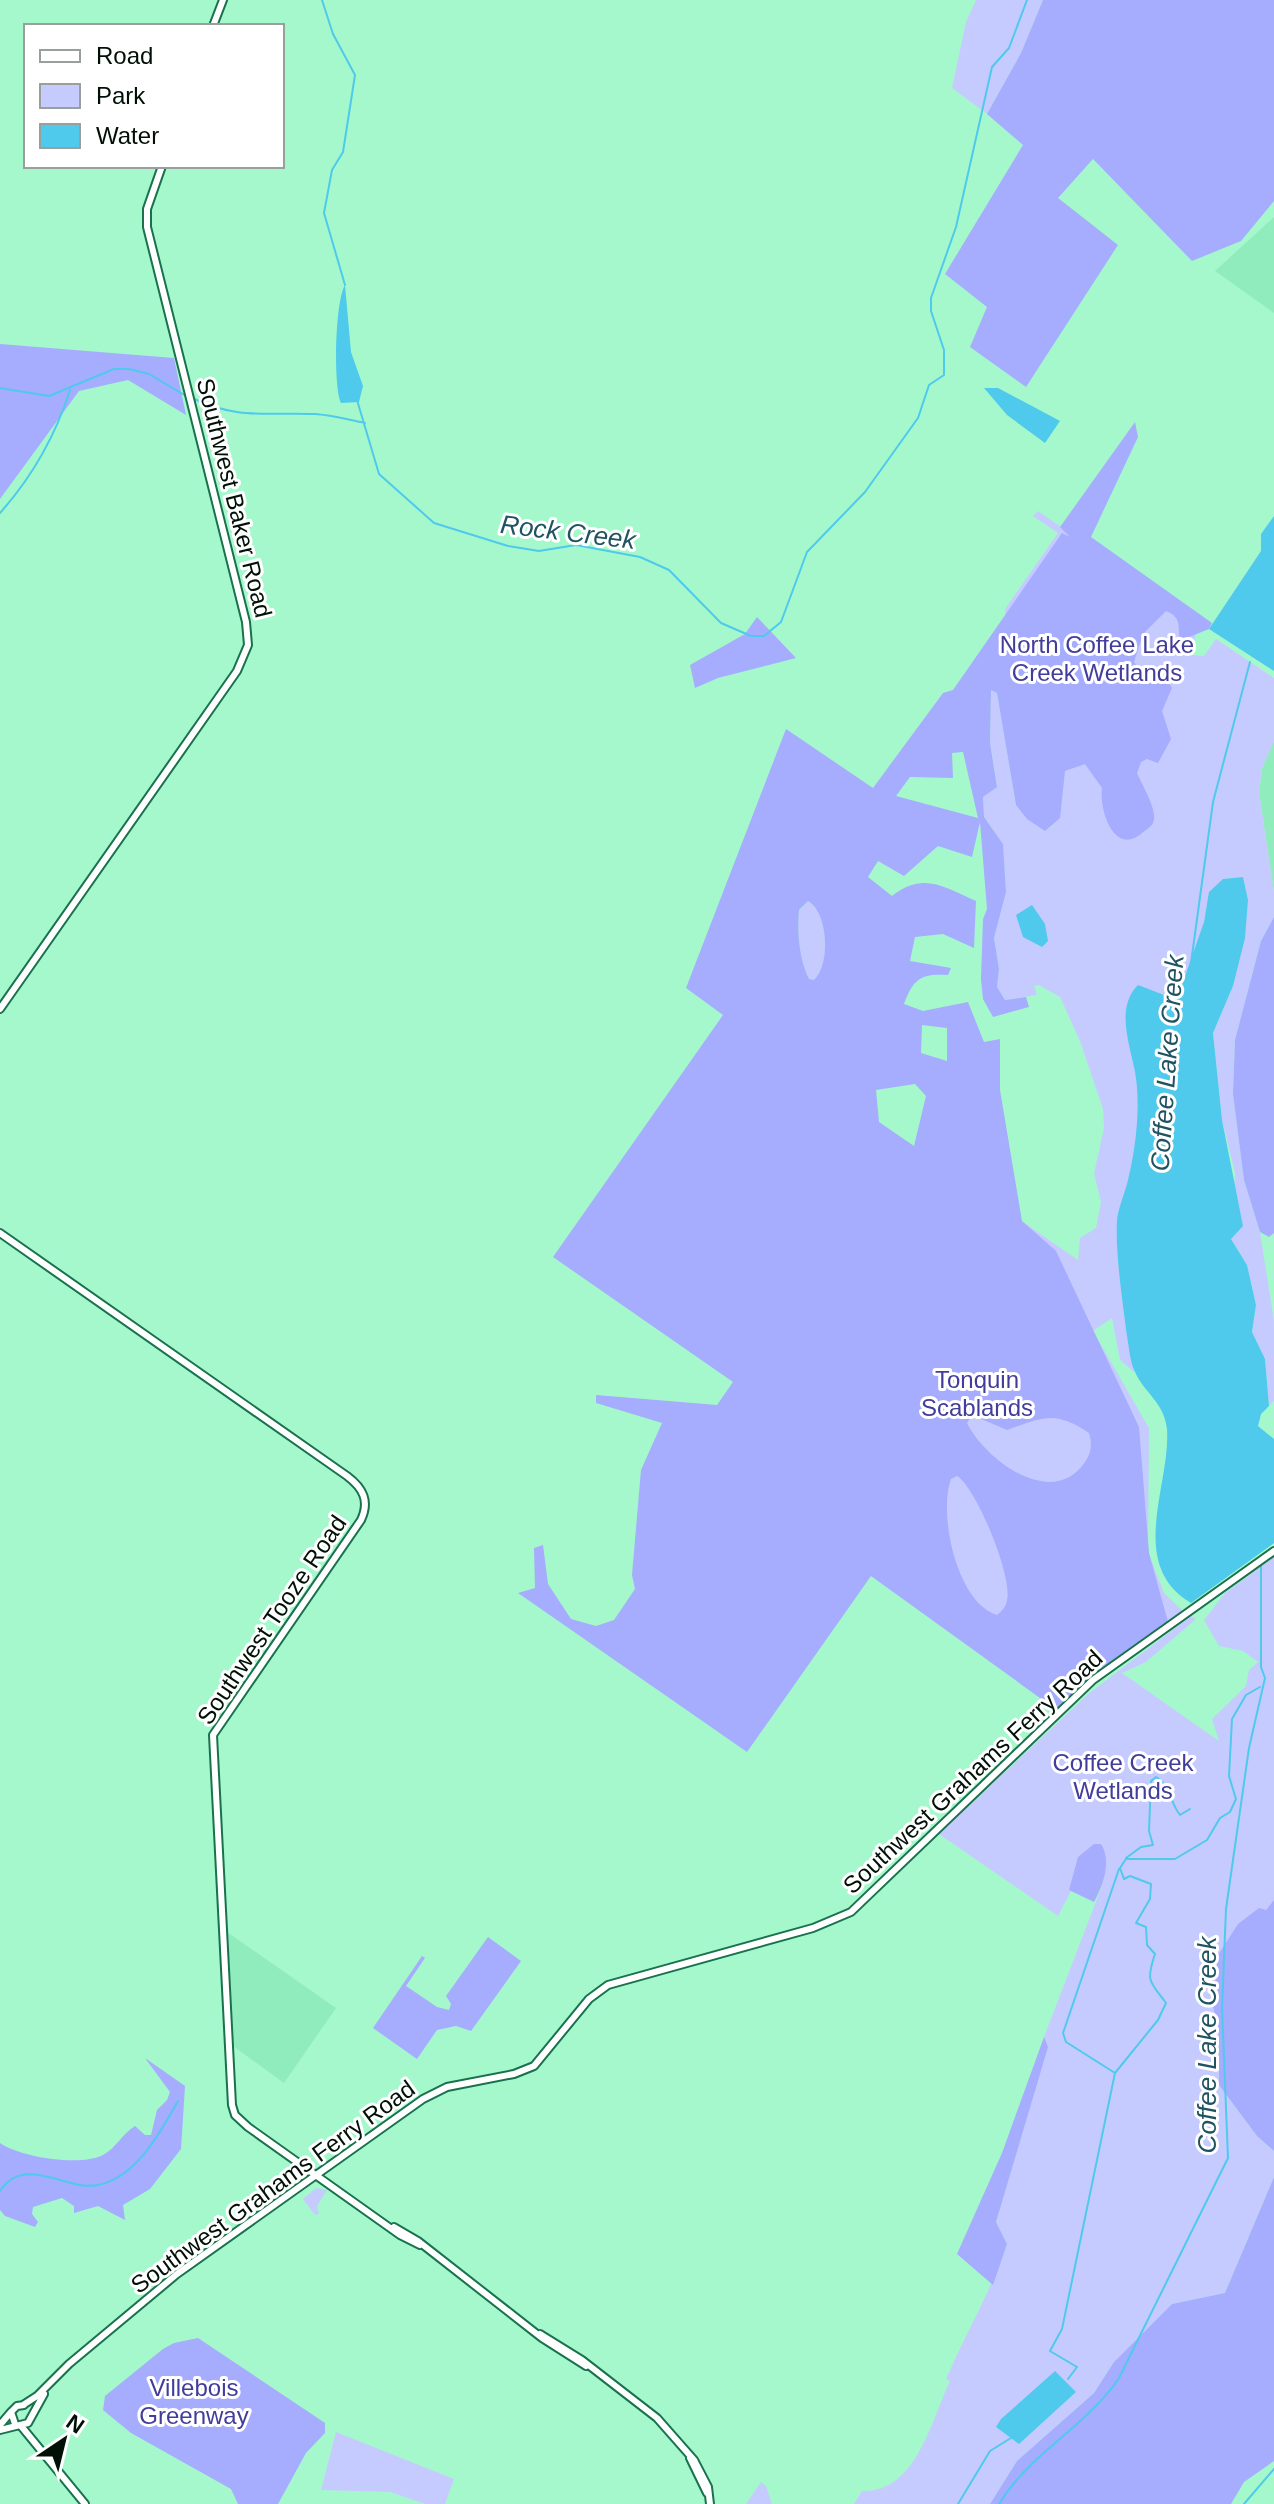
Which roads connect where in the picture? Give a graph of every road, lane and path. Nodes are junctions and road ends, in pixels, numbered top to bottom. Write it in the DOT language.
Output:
graph roads {
  1 [pos="223,0"];
  2 [pos="214,24"];
  3 [pos="161,168"];
  4 [pos="0,1009"];
  5 [pos="0,1233"];
  6 [pos="1274,1551"];
  7 [pos="318,2174"];
  8 [pos="47,2387"];
  9 [pos="23,2405"];
  10 [pos="11,2412"];
  11 [pos="31,2417"];
  12 [pos="18,2425"];
  13 [pos="0,2427"];
  14 [pos="45,2454"];
  15 [pos="85,2504"];
  16 [pos="710,2504"];
  1 -- 2 [label="main road"];
  3 -- 4 [label="main road, Southwest Baker Road"];
  5 -- 7 [label="main road, Southwest Tooze Road"];
  6 -- 7 [label="main road, Southwest Grahams Ferry Road"];
  7 -- 8 [label="main road, Southwest Grahams Ferry Road"];
  7 -- 16 [label="main road, Southwest Tooze Road"];
  8 -- 9 [label="main road, Southwest Grahams Ferry Road"];
  8 -- 11 [label="main road, Southwest Grahams Ferry Road"];
  9 -- 10 [label="main road, Southwest Grahams Ferry Road"];
  9 -- 11 [label="main road"];
  10 -- 12 [label="main road"];
  10 -- 13 [label="main road"];
  11 -- 12 [label="main road"];
  11 -- 14 [label="main road"];
  12 -- 13 [label="main road"];
  12 -- 14 [label="main road"];
  14 -- 15 [label="main road"];
}
